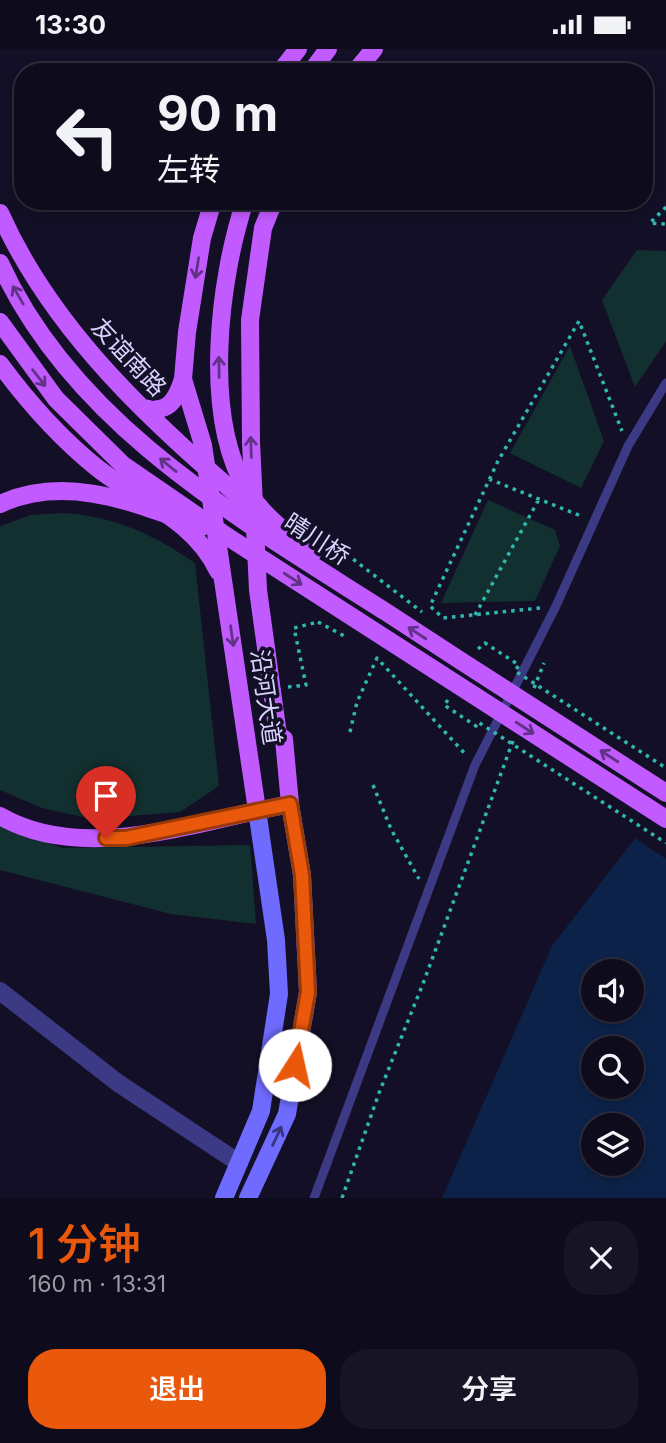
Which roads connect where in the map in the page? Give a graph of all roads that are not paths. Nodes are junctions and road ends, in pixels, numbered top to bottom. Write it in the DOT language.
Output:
graph roads {
  1 [pos="298,49"];
  2 [pos="374,49"];
  3 [pos="287,63"];
  4 [pos="362,63"];
  5 [pos="210,210"];
  6 [pos="243,210"];
  7 [pos="270,210"];
  8 [pos="0,213"];
  9 [pos="0,263"];
  10 [pos="0,322"];
  11 [pos="0,364"];
  12 [pos="183,379"];
  13 [pos="666,383"];
  14 [pos="143,408"];
  15 [pos="207,469"];
  16 [pos="0,504"];
  17 [pos="254,509"];
  18 [pos="228,537"];
  19 [pos="224,583"];
  20 [pos="365,599"];
  21 [pos="666,793"];
  22 [pos="290,804"];
  23 [pos="257,810"];
  24 [pos="0,816"];
  25 [pos="666,819"];
  26 [pos="0,991"];
  27 [pos="239,1163"];
  28 [pos="224,1198"];
  29 [pos="248,1198"];
  30 [pos="314,1198"];
  1 -- 3 [label="main road"];
  2 -- 4 [label="main road"];
  5 -- 12 [label="main road, 沿河大道, one-way"];
  20 -- 6 [label="main road, one-way, bridge"];
  17 -- 7 [label="main road, 沿河大道, one-way"];
  8 -- 14 [label="main road, 友谊南路"];
  20 -- 9 [label="main road, 晴川桥, one-way, bridge"];
  10 -- 18 [label="main road, 晴川桥, one-way, bridge"];
  11 -- 19 [label="main road"];
  12 -- 14 [label="main road"];
  12 -- 15 [label="main road, 沿河大道"];
  13 -- 30 [label="lane"];
  14 -- 15 [label="main road, 友谊南路"];
  15 -- 17 [label="main road, 友谊南路"];
  15 -- 19 [label="main road, 沿河大道"];
  16 -- 18 [label="main road, bridge"];
  17 -- 22 [label="main road, 沿河大道"];
  18 -- 25 [label="main road, 晴川桥, one-way, bridge"];
  19 -- 23 [label="main road, 沿河大道, one-way"];
  21 -- 20 [label="main road, 晴川桥, one-way, bridge"];
  22 -- 23 [label="main road"];
  29 -- 22 [label="main road, 沿河大道, one-way"];
  23 -- 24 [label="main road"];
  23 -- 27 [label="main road, 沿河大道"];
  26 -- 27 [label="street"];
  27 -- 28 [label="main road, 沿河大道"];
}
